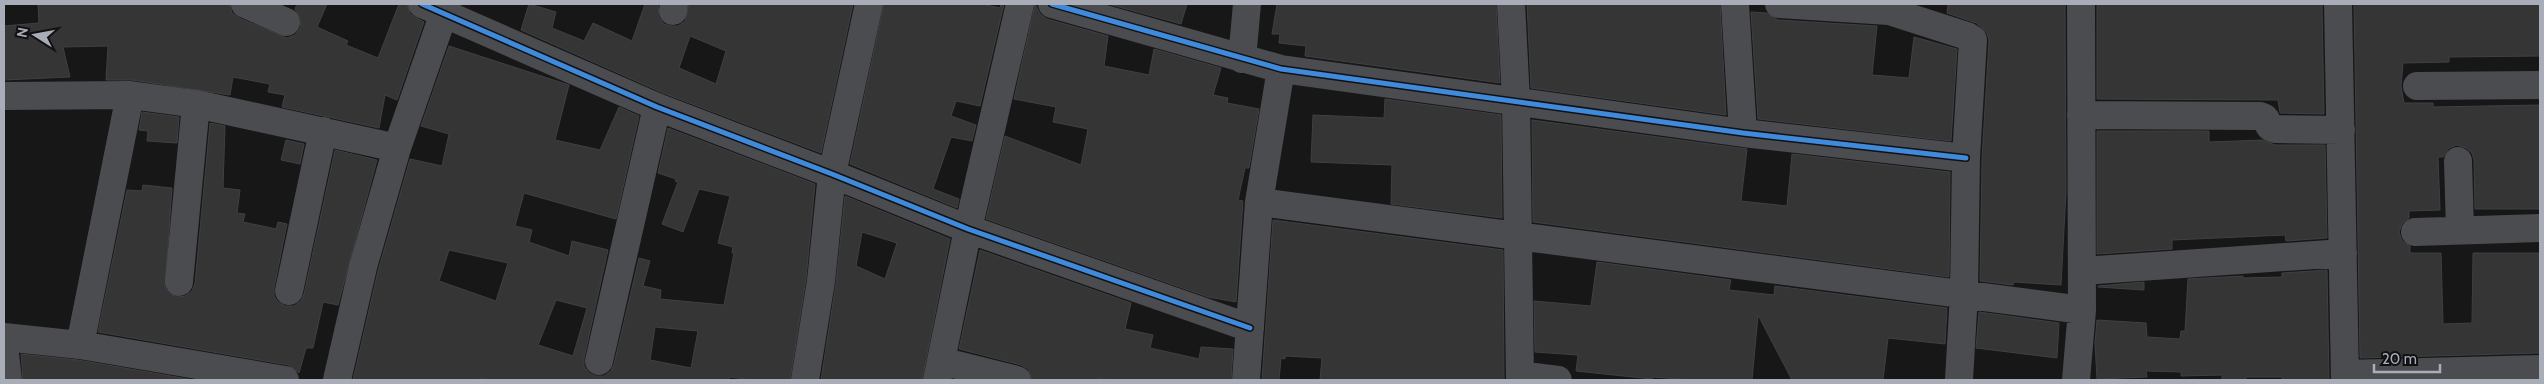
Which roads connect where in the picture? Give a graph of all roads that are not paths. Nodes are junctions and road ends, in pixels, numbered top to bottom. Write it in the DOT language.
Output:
graph roads {
  1 [pos="245,4"];
  2 [pos="869,4"];
  3 [pos="1020,4"];
  4 [pos="1052,4"];
  5 [pos="1247,4"];
  6 [pos="1511,4"];
  7 [pos="1735,4"];
  8 [pos="1780,4"];
  9 [pos="2081,4"];
  10 [pos="2338,4"];
  11 [pos="438,7"];
  12 [pos="286,22"];
  13 [pos="1242,60"];
  14 [pos="1281,69"];
  15 [pos="2540,85"];
  16 [pos="2417,86"];
  17 [pos="130,95"];
  18 [pos="4,96"];
  19 [pos="1516,100"];
  20 [pos="196,104"];
  21 [pos="656,107"];
  22 [pos="2081,115"];
  23 [pos="2340,130"];
  24 [pos="323,131"];
  25 [pos="1744,133"];
  26 [pos="397,148"];
  27 [pos="1966,158"];
  28 [pos="2458,161"];
  29 [pos="832,174"];
  30 [pos="1259,202"];
  31 [pos="2540,228"];
  32 [pos="968,229"];
  33 [pos="2460,230"];
  34 [pos="2416,232"];
  35 [pos="1517,234"];
  36 [pos="2342,252"];
  37 [pos="2082,271"];
  38 [pos="179,282"];
  39 [pos="289,291"];
  40 [pos="1964,293"];
  41 [pos="2082,310"];
  42 [pos="1250,328"];
  43 [pos="4,337"];
  44 [pos="80,345"];
  45 [pos="4,346"];
  46 [pos="599,361"];
  47 [pos="2540,369"];
  48 [pos="939,370"];
  49 [pos="2345,377"];
  50 [pos="1520,378"];
  51 [pos="8,380"];
  52 [pos="285,380"];
  53 [pos="337,380"];
  54 [pos="805,380"];
  55 [pos="1017,380"];
  56 [pos="1246,380"];
  57 [pos="1558,380"];
  58 [pos="1959,380"];
  59 [pos="2076,380"];
  1 -- 12 [label="street"];
  2 -- 29 [label="street"];
  3 -- 32 [label="street"];
  4 -- 13 [label="street"];
  5 -- 13 [label="street"];
  6 -- 19 [label="street"];
  7 -- 25 [label="street"];
  8 -- 27 [label="street"];
  9 -- 22 [label="street"];
  10 -- 23 [label="street"];
  11 -- 21 [label="street"];
  11 -- 26 [label="street"];
  13 -- 14 [label="street"];
  14 -- 19 [label="street"];
  14 -- 30 [label="street"];
  15 -- 16 [label="street"];
  17 -- 18 [label="street"];
  17 -- 20 [label="street"];
  17 -- 44 [label="street"];
  19 -- 25 [label="street"];
  19 -- 35 [label="street"];
  20 -- 24 [label="street"];
  20 -- 38 [label="street"];
  21 -- 29 [label="street"];
  21 -- 46 [label="street"];
  22 -- 23 [label="street"];
  22 -- 37 [label="street"];
  23 -- 36 [label="street"];
  24 -- 26 [label="street"];
  24 -- 39 [label="street"];
  25 -- 27 [label="street"];
  26 -- 53 [label="street"];
  27 -- 40 [label="street"];
  28 -- 33 [label="street"];
  29 -- 32 [label="street"];
  29 -- 54 [label="street"];
  30 -- 35 [label="street"];
  30 -- 42 [label="street"];
  31 -- 33 [label="street"];
  32 -- 42 [label="street"];
  32 -- 48 [label="street"];
  33 -- 34 [label="street"];
  35 -- 40 [label="street"];
  35 -- 50 [label="street"];
  36 -- 37 [label="street"];
  36 -- 49 [label="street"];
  37 -- 41 [label="street"];
  40 -- 41 [label="street"];
  40 -- 58 [label="street"];
  41 -- 59 [label="street"];
  42 -- 56 [label="street"];
  43 -- 44 [label="street"];
  44 -- 52 [label="street"];
  45 -- 51 [label="street"];
  47 -- 49 [label="street"];
  48 -- 55 [label="street"];
  50 -- 57 [label="street"];
}
